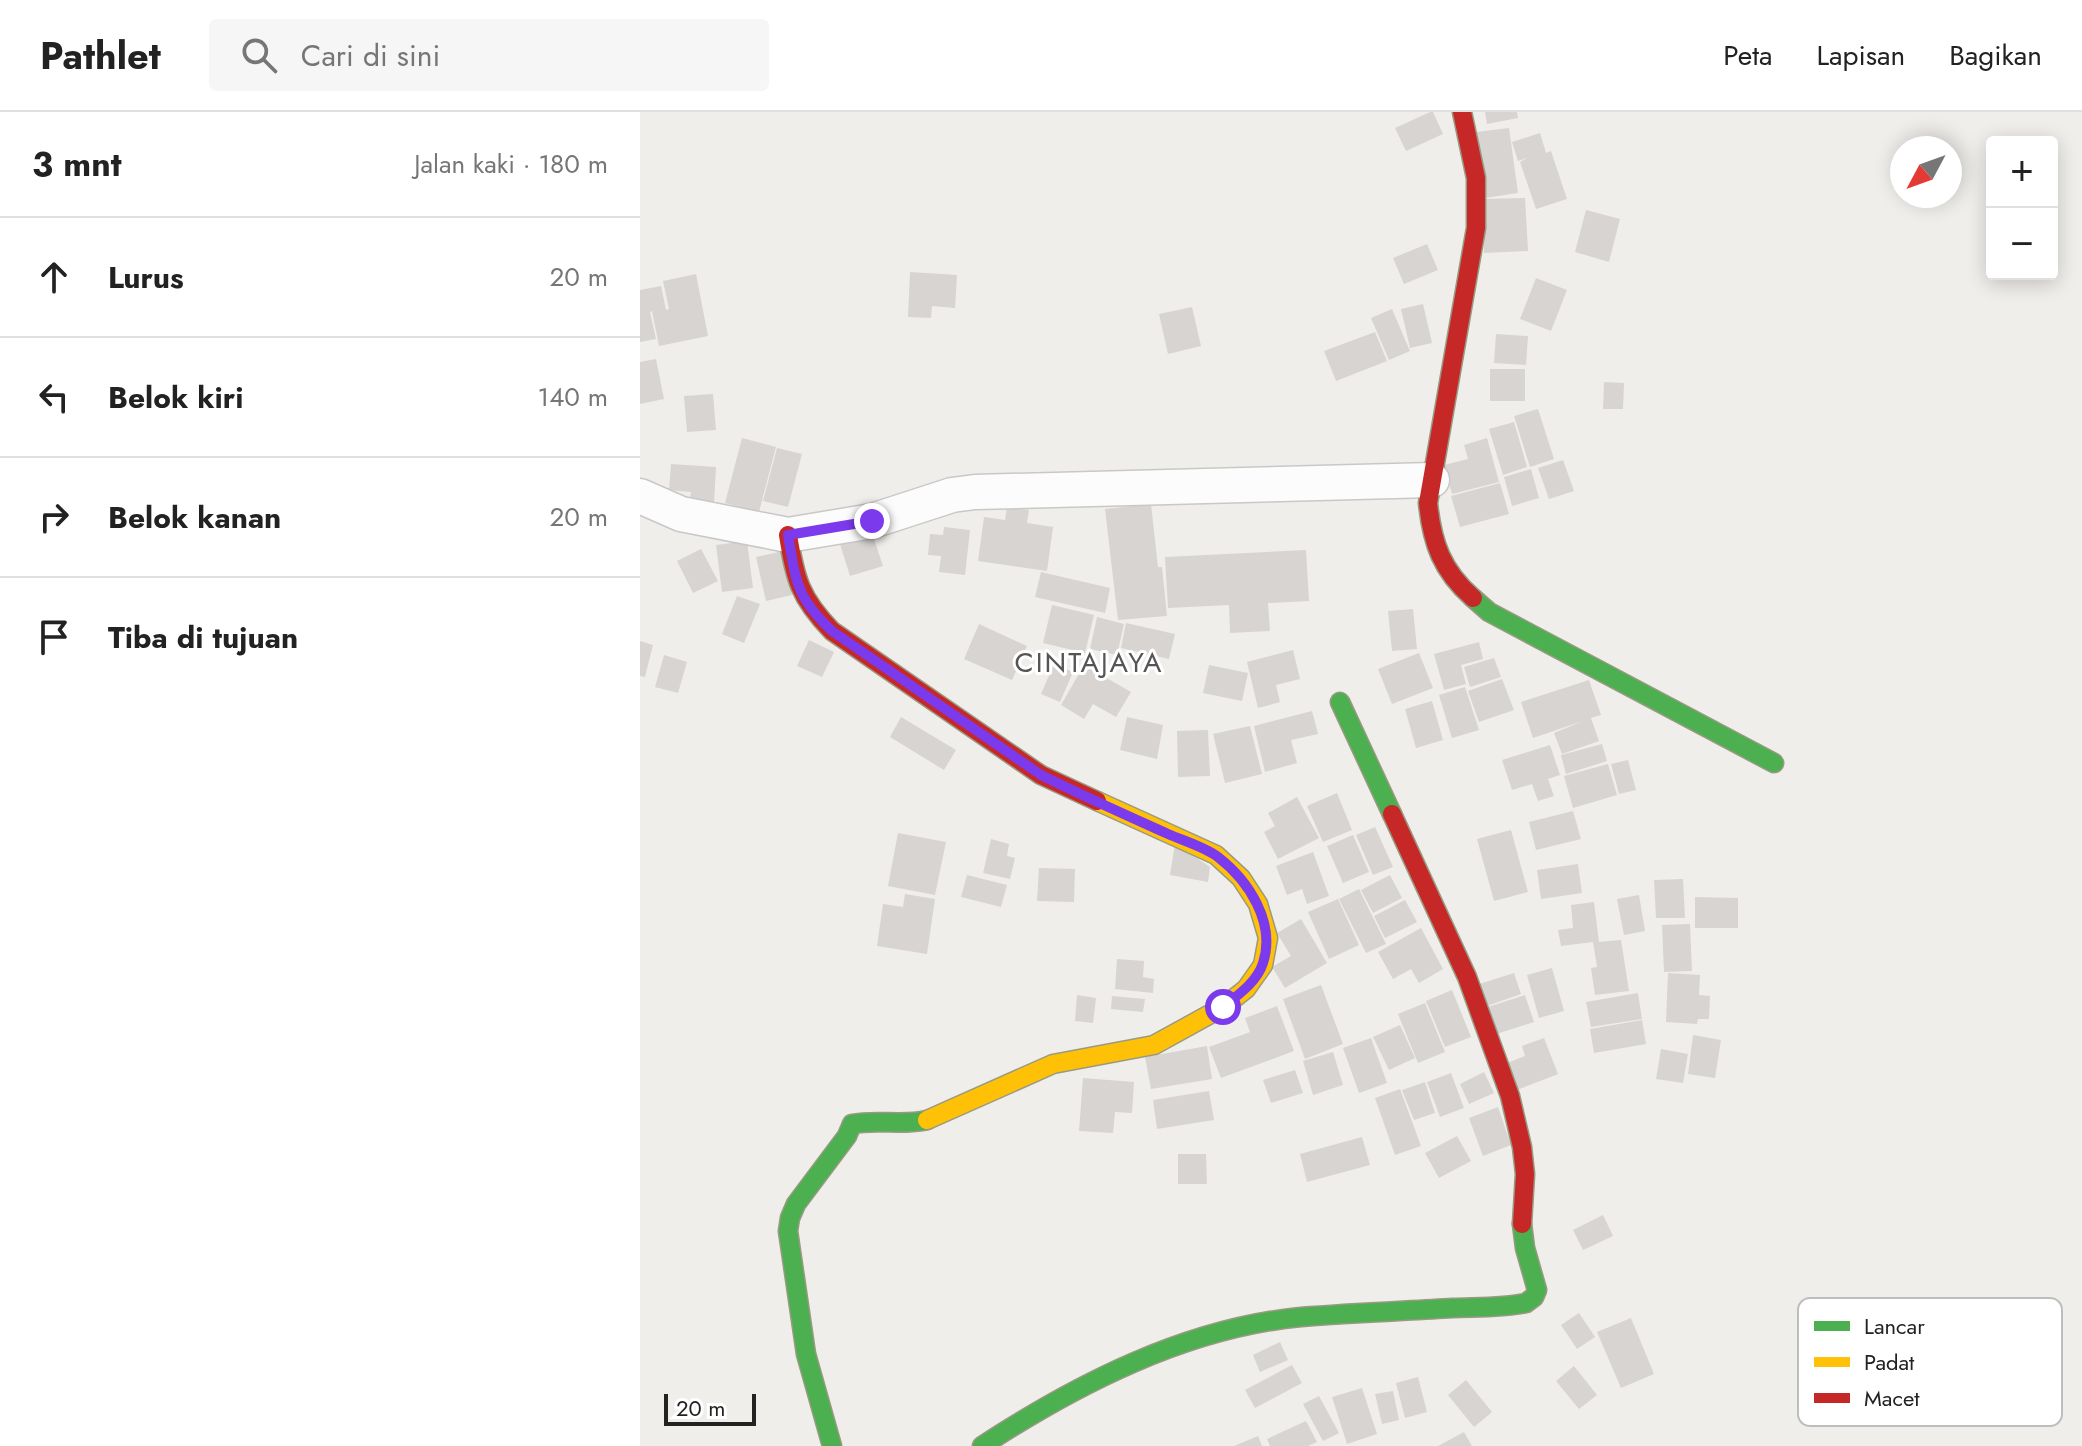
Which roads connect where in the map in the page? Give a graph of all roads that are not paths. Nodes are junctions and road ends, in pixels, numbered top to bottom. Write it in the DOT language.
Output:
graph roads {
  1 [pos="1462,112"];
  2 [pos="1432,480"];
  3 [pos="640,496"];
  4 [pos="799,533"];
  5 [pos="1340,702"];
  6 [pos="1774,763"];
  7 [pos="832,1446"];
  8 [pos="982,1446"];
  1 -- 2 [label="street"];
  2 -- 4 [label="street"];
  2 -- 6 [label="street"];
  3 -- 4 [label="street"];
  4 -- 7 [label="street"];
  5 -- 8 [label="street"];
}
